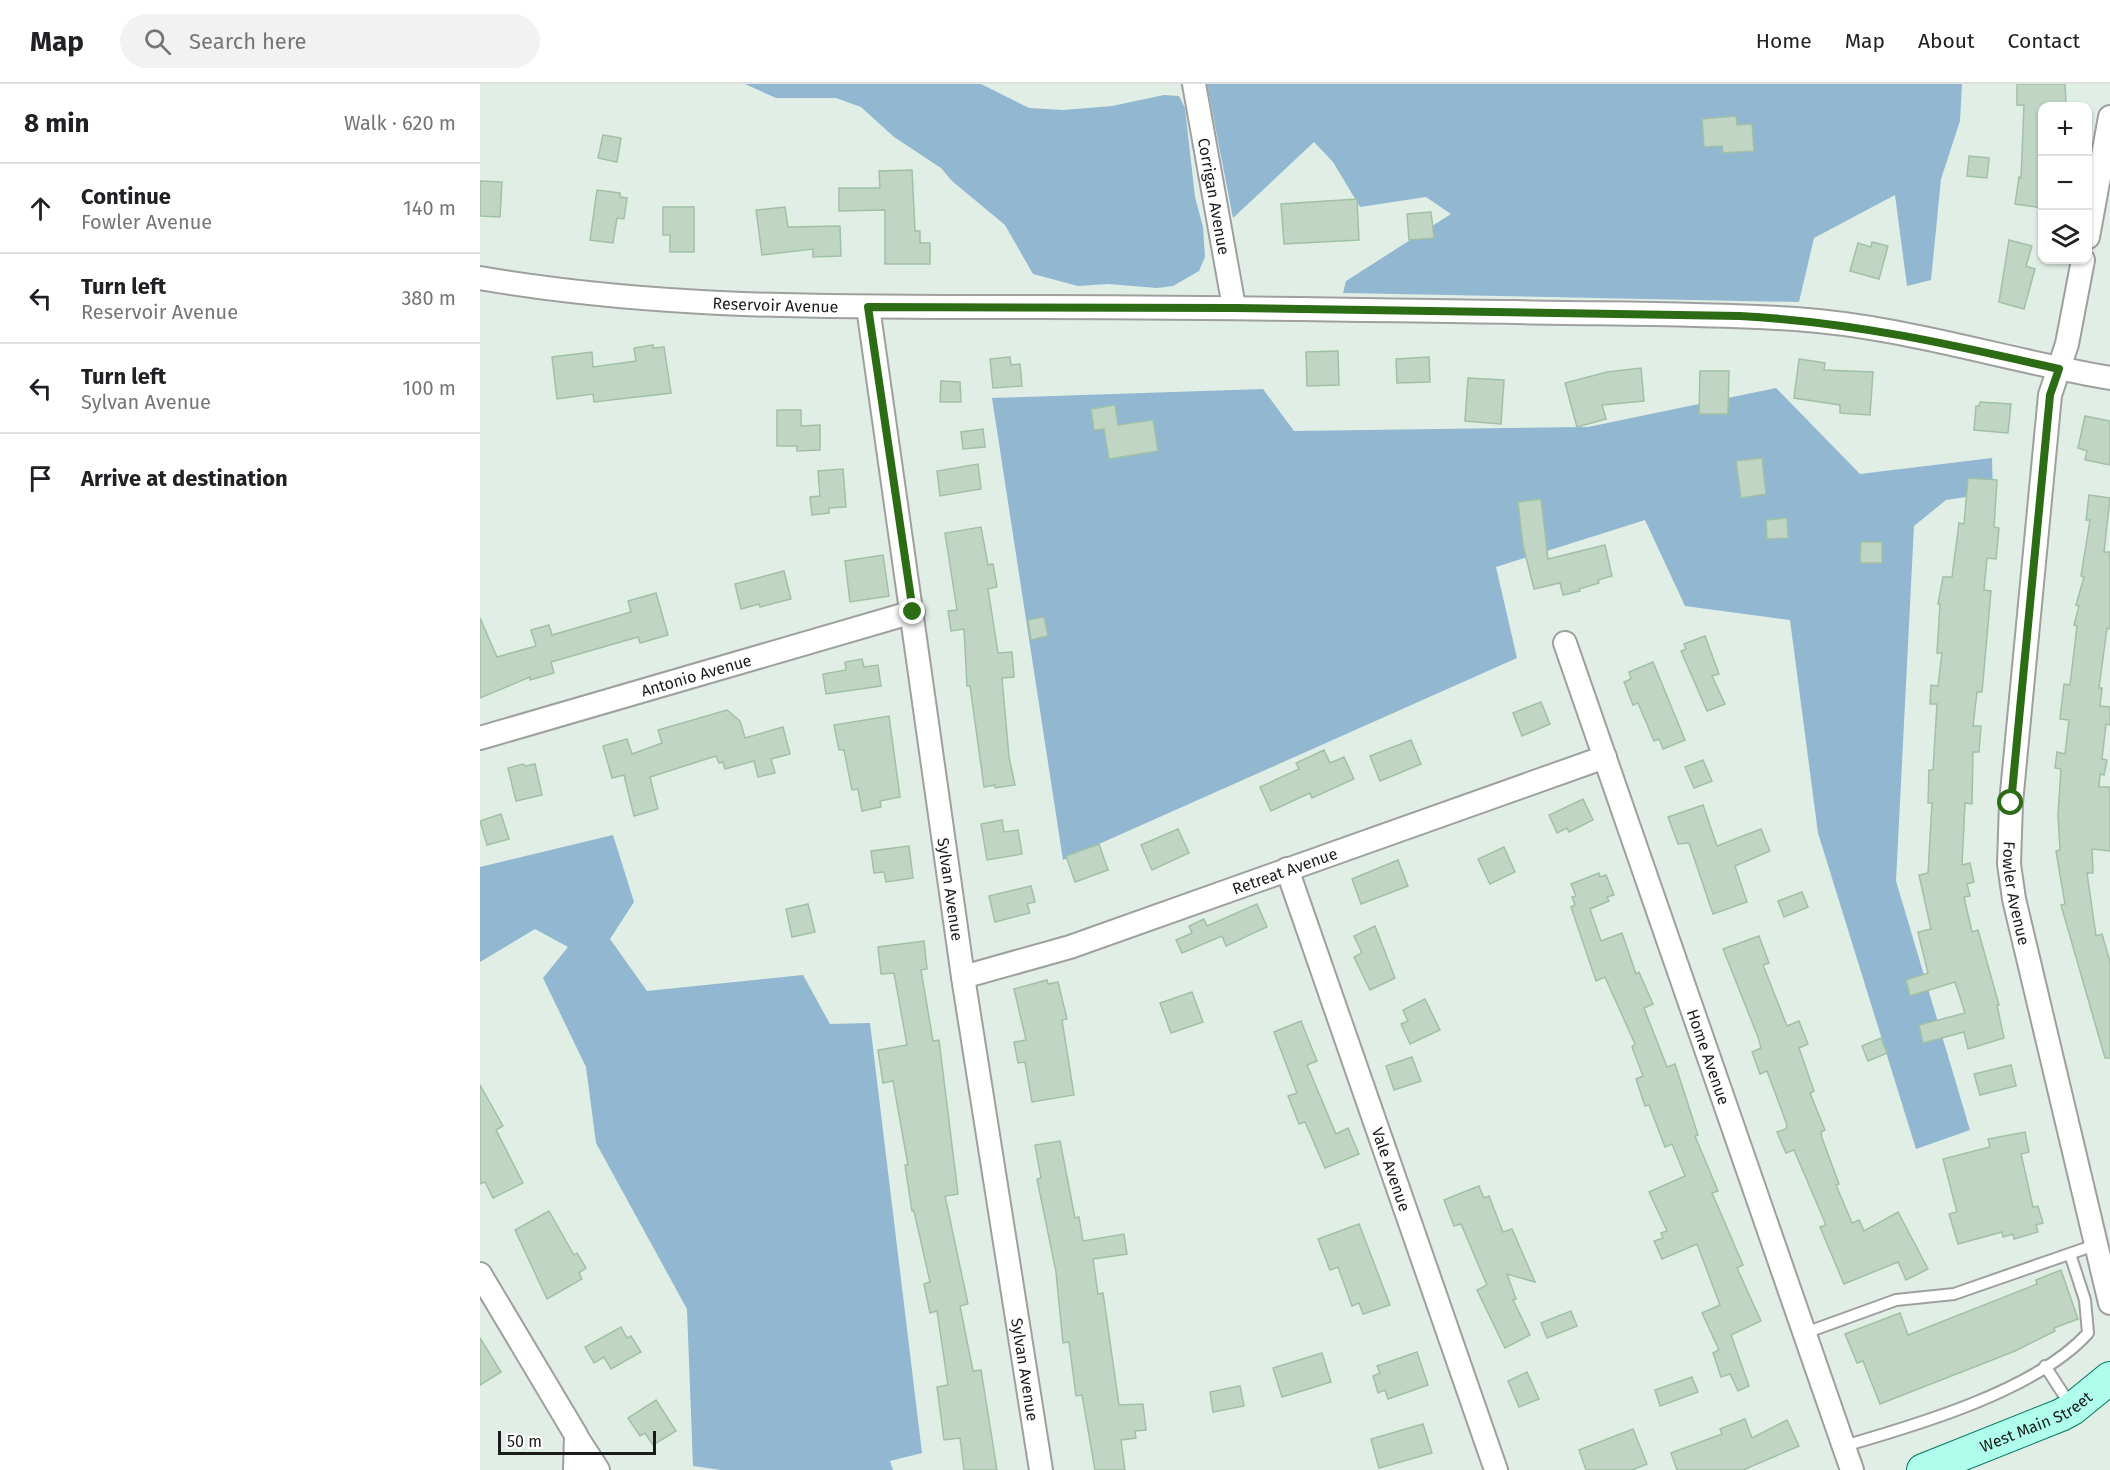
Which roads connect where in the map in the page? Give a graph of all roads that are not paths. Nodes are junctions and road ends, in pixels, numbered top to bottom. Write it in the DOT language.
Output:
graph roads {
  1 [pos="1194,84"];
  2 [pos="2110,117"];
  3 [pos="2092,215"];
  4 [pos="2082,264"];
  5 [pos="480,278"];
  6 [pos="868,307"];
  7 [pos="1234,308"];
  8 [pos="2059,369"];
  9 [pos="2110,378"];
  10 [pos="913,612"];
  11 [pos="1565,643"];
  12 [pos="480,738"];
  13 [pos="1605,758"];
  14 [pos="1287,869"];
  15 [pos="963,977"];
  16 [pos="2095,1245"];
  17 [pos="2070,1254"];
  18 [pos="480,1274"];
  19 [pos="2110,1303"];
  20 [pos="1805,1333"];
  21 [pos="2045,1366"];
  22 [pos="2110,1378"];
  23 [pos="2072,1409"];
  24 [pos="576,1435"];
  25 [pos="1844,1446"];
  26 [pos="1927,1469"];
  27 [pos="575,1470"];
  28 [pos="598,1470"];
  29 [pos="1041,1470"];
  30 [pos="1496,1470"];
  31 [pos="1852,1470"];
  1 -- 7 [label="street, Corrigan Avenue"];
  2 -- 3 [label="street"];
  4 -- 8 [label="street, Fowler Avenue"];
  5 -- 6 [label="street, Reservoir Avenue"];
  6 -- 7 [label="street, Reservoir Avenue"];
  6 -- 10 [label="street, Sylvan Avenue"];
  7 -- 8 [label="street, Reservoir Avenue"];
  8 -- 9 [label="street, Reservoir Avenue"];
  8 -- 16 [label="street, Fowler Avenue"];
  10 -- 12 [label="street, Antonio Avenue"];
  10 -- 15 [label="street, Sylvan Avenue"];
  11 -- 13 [label="street, Home Avenue"];
  13 -- 14 [label="street, Retreat Avenue"];
  13 -- 20 [label="street, Home Avenue"];
  14 -- 15 [label="street, Retreat Avenue"];
  14 -- 30 [label="street, Vale Avenue"];
  15 -- 29 [label="street, Sylvan Avenue"];
  16 -- 17 [label="lane"];
  16 -- 19 [label="street, Fowler Avenue"];
  17 -- 20 [label="lane"];
  17 -- 21 [label="lane"];
  18 -- 24 [label="street"];
  20 -- 25 [label="street, Home Avenue"];
  21 -- 23 [label="lane"];
  21 -- 25 [label="lane"];
  22 -- 23 [label="main road, West Main Street"];
  23 -- 26 [label="main road, West Main Street"];
  24 -- 27 [label="street"];
  24 -- 28 [label="street"];
  25 -- 31 [label="street, Home Avenue"];
}
